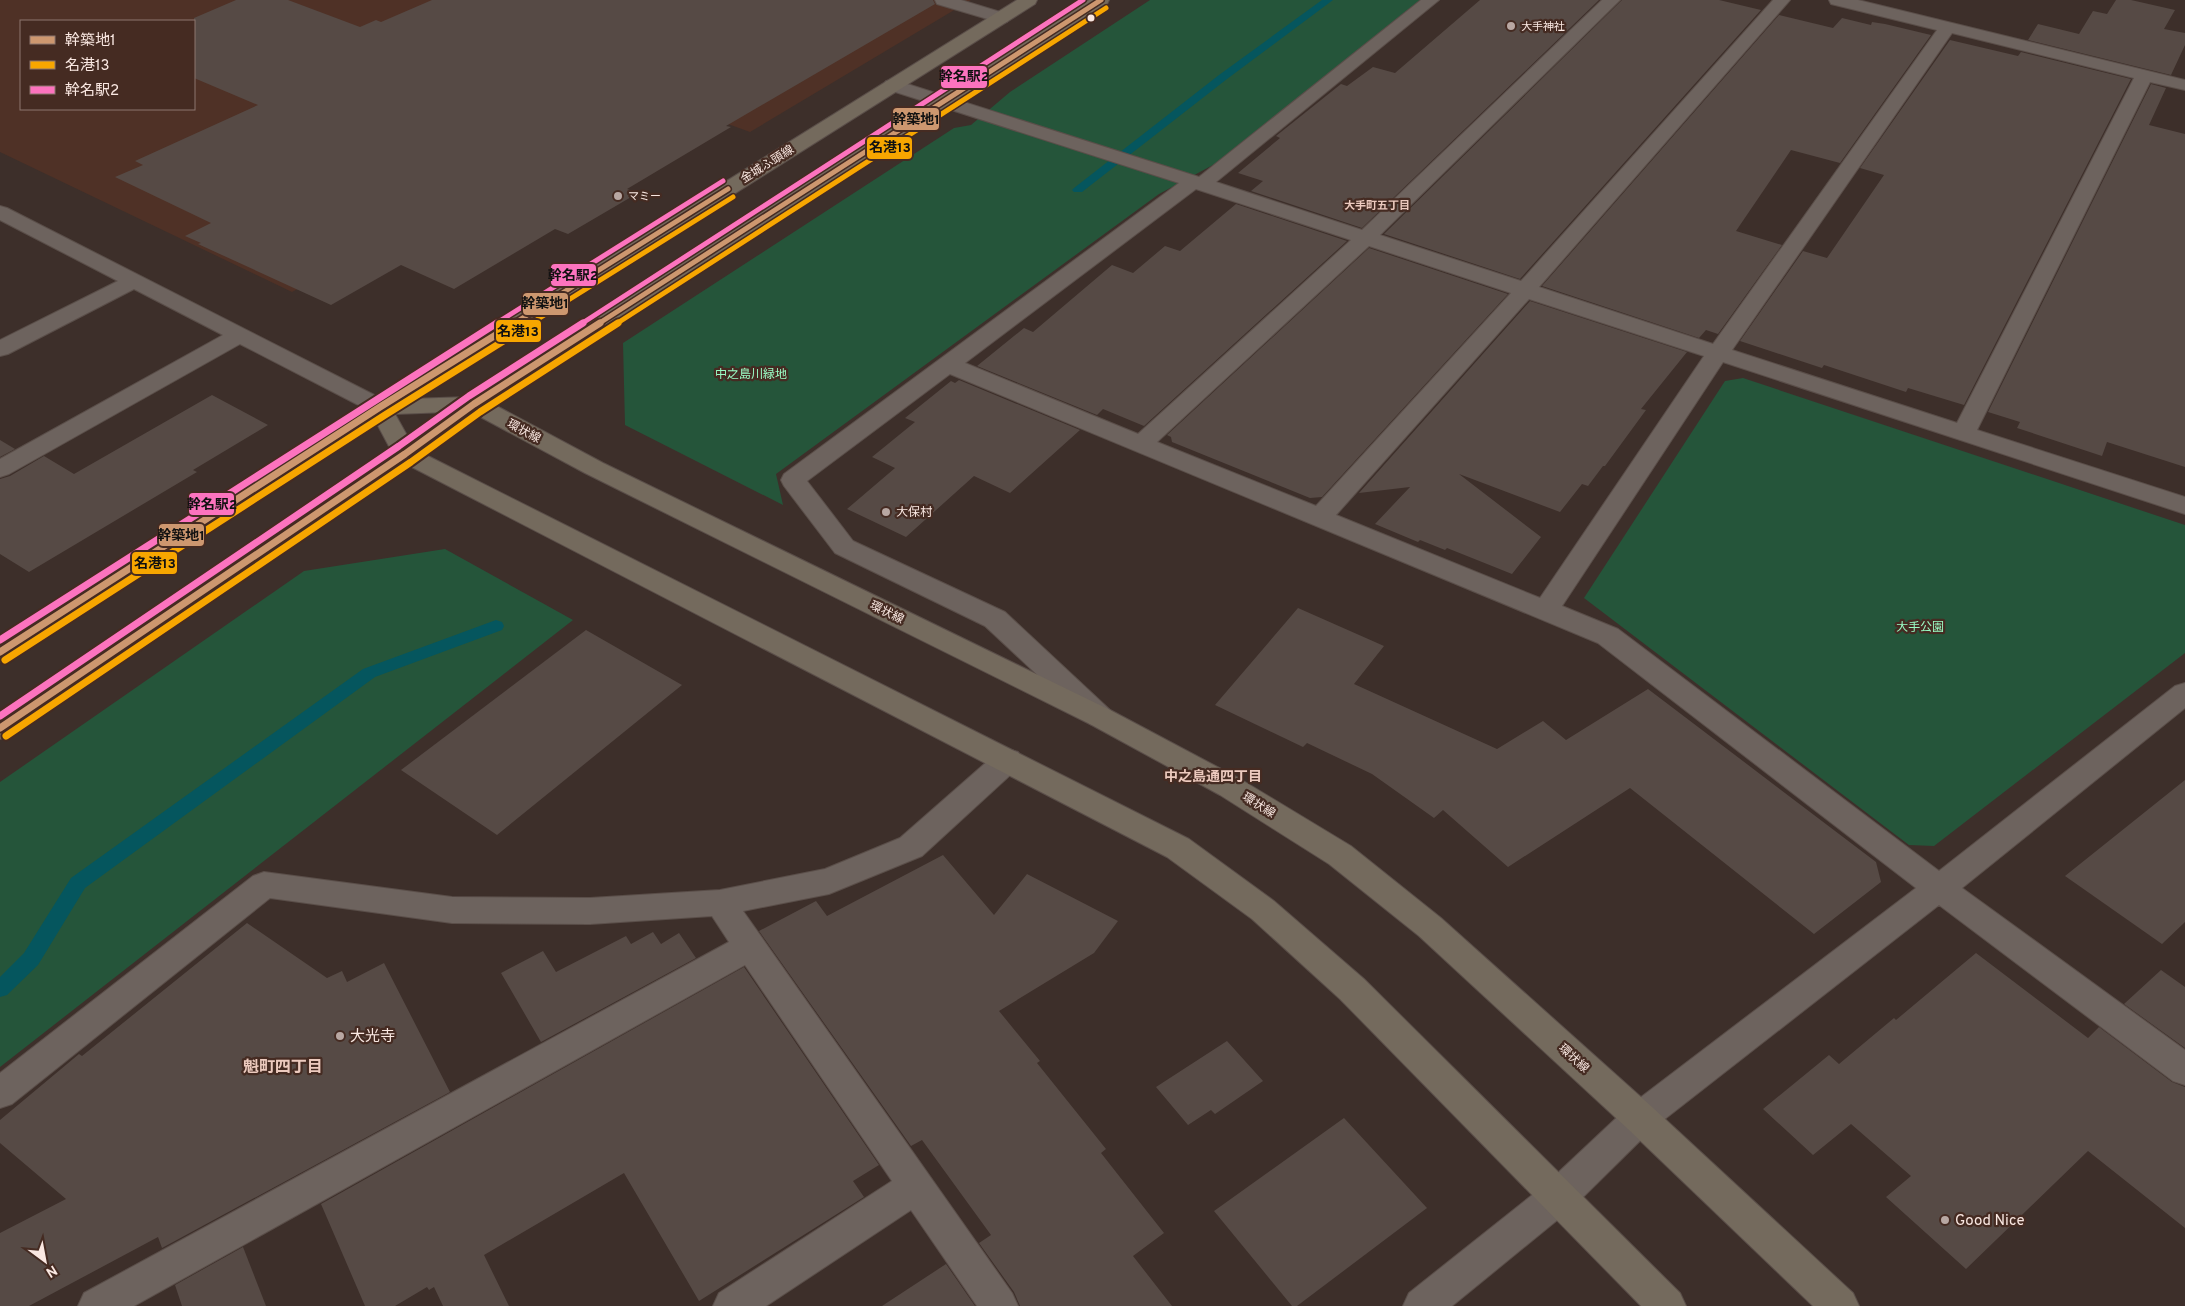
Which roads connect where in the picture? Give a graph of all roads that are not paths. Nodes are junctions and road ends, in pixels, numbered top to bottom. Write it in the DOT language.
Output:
graph roads {
  1 [pos="943,0"];
  2 [pos="1029,0"];
  3 [pos="1101,0"];
  4 [pos="1431,0"];
  5 [pos="1612,0"];
  6 [pos="1782,0"];
  7 [pos="1837,0"];
  8 [pos="1000,18"];
  9 [pos="1948,27"];
  10 [pos="2144,75"];
  11 [pos="892,85"];
  12 [pos="2185,85"];
  13 [pos="946,101"];
  14 [pos="1198,183"];
  15 [pos="0,212"];
  16 [pos="24,224"];
  17 [pos="0,236"];
  18 [pos="1365,238"];
  19 [pos="134,280"];
  20 [pos="1525,290"];
  21 [pos="240,335"];
  22 [pos="0,348"];
  23 [pos="1718,353"];
  24 [pos="949,364"];
  25 [pos="474,404"];
  26 [pos="380,407"];
  27 [pos="1964,432"];
  28 [pos="1142,443"];
  29 [pos="405,454"];
  30 [pos="0,469"];
  31 [pos="2185,506"];
  32 [pos="1320,517"];
  33 [pos="1546,609"];
  34 [pos="0,652"];
  35 [pos="2185,693"];
  36 [pos="1100,717"];
  37 [pos="0,728"];
  38 [pos="1008,760"];
  39 [pos="1939,888"];
  40 [pos="720,903"];
  41 [pos="750,946"];
  42 [pos="2185,1070"];
  43 [pos="0,1093"];
  44 [pos="1640,1118"];
  45 [pos="916,1186"];
  46 [pos="1559,1196"];
  47 [pos="97,1306"];
  48 [pos="732,1306"];
  49 [pos="999,1306"];
  50 [pos="1422,1306"];
  51 [pos="1668,1306"];
  52 [pos="1840,1306"];
  1 -- 8 [label="street"];
  2 -- 8 [label="main road, 金城ふ頭線"];
  3 -- 13 [label="main road"];
  4 -- 14 [label="street"];
  5 -- 18 [label="street"];
  6 -- 20 [label="street"];
  7 -- 9 [label="street"];
  8 -- 11 [label="main road, 金城ふ頭線"];
  9 -- 10 [label="street"];
  9 -- 23 [label="street"];
  10 -- 12 [label="street"];
  10 -- 27 [label="street"];
  11 -- 13 [label="street"];
  11 -- 26 [label="main road, 金城ふ頭線"];
  13 -- 14 [label="street"];
  13 -- 25 [label="main road"];
  14 -- 18 [label="street"];
  14 -- 24 [label="street"];
  15 -- 16 [label="street"];
  16 -- 17 [label="street"];
  16 -- 19 [label="street"];
  18 -- 20 [label="street"];
  18 -- 28 [label="street"];
  19 -- 21 [label="street"];
  19 -- 22 [label="street"];
  20 -- 23 [label="street"];
  20 -- 32 [label="street"];
  21 -- 26 [label="street"];
  21 -- 30 [label="street"];
  23 -- 27 [label="street"];
  23 -- 33 [label="street"];
  24 -- 28 [label="street"];
  24 -- 36 [label="street"];
  25 -- 26 [label="main road, 環状線"];
  25 -- 29 [label="main road"];
  25 -- 36 [label="main road, 環状線"];
  26 -- 29 [label="main road"];
  26 -- 34 [label="main road, 金城ふ頭線"];
  27 -- 31 [label="street"];
  28 -- 32 [label="street"];
  29 -- 37 [label="main road"];
  29 -- 38 [label="main road"];
  32 -- 33 [label="street"];
  33 -- 39 [label="street"];
  35 -- 39 [label="street"];
  36 -- 44 [label="main road, 環状線"];
  38 -- 40 [label="street"];
  38 -- 46 [label="main road"];
  39 -- 42 [label="street"];
  39 -- 44 [label="street"];
  40 -- 41 [label="street"];
  40 -- 43 [label="street"];
  41 -- 45 [label="street"];
  41 -- 47 [label="street"];
  44 -- 46 [label="street"];
  44 -- 52 [label="main road, 環状線"];
  45 -- 48 [label="street"];
  45 -- 49 [label="street"];
  46 -- 50 [label="street"];
  46 -- 51 [label="main road"];
}
